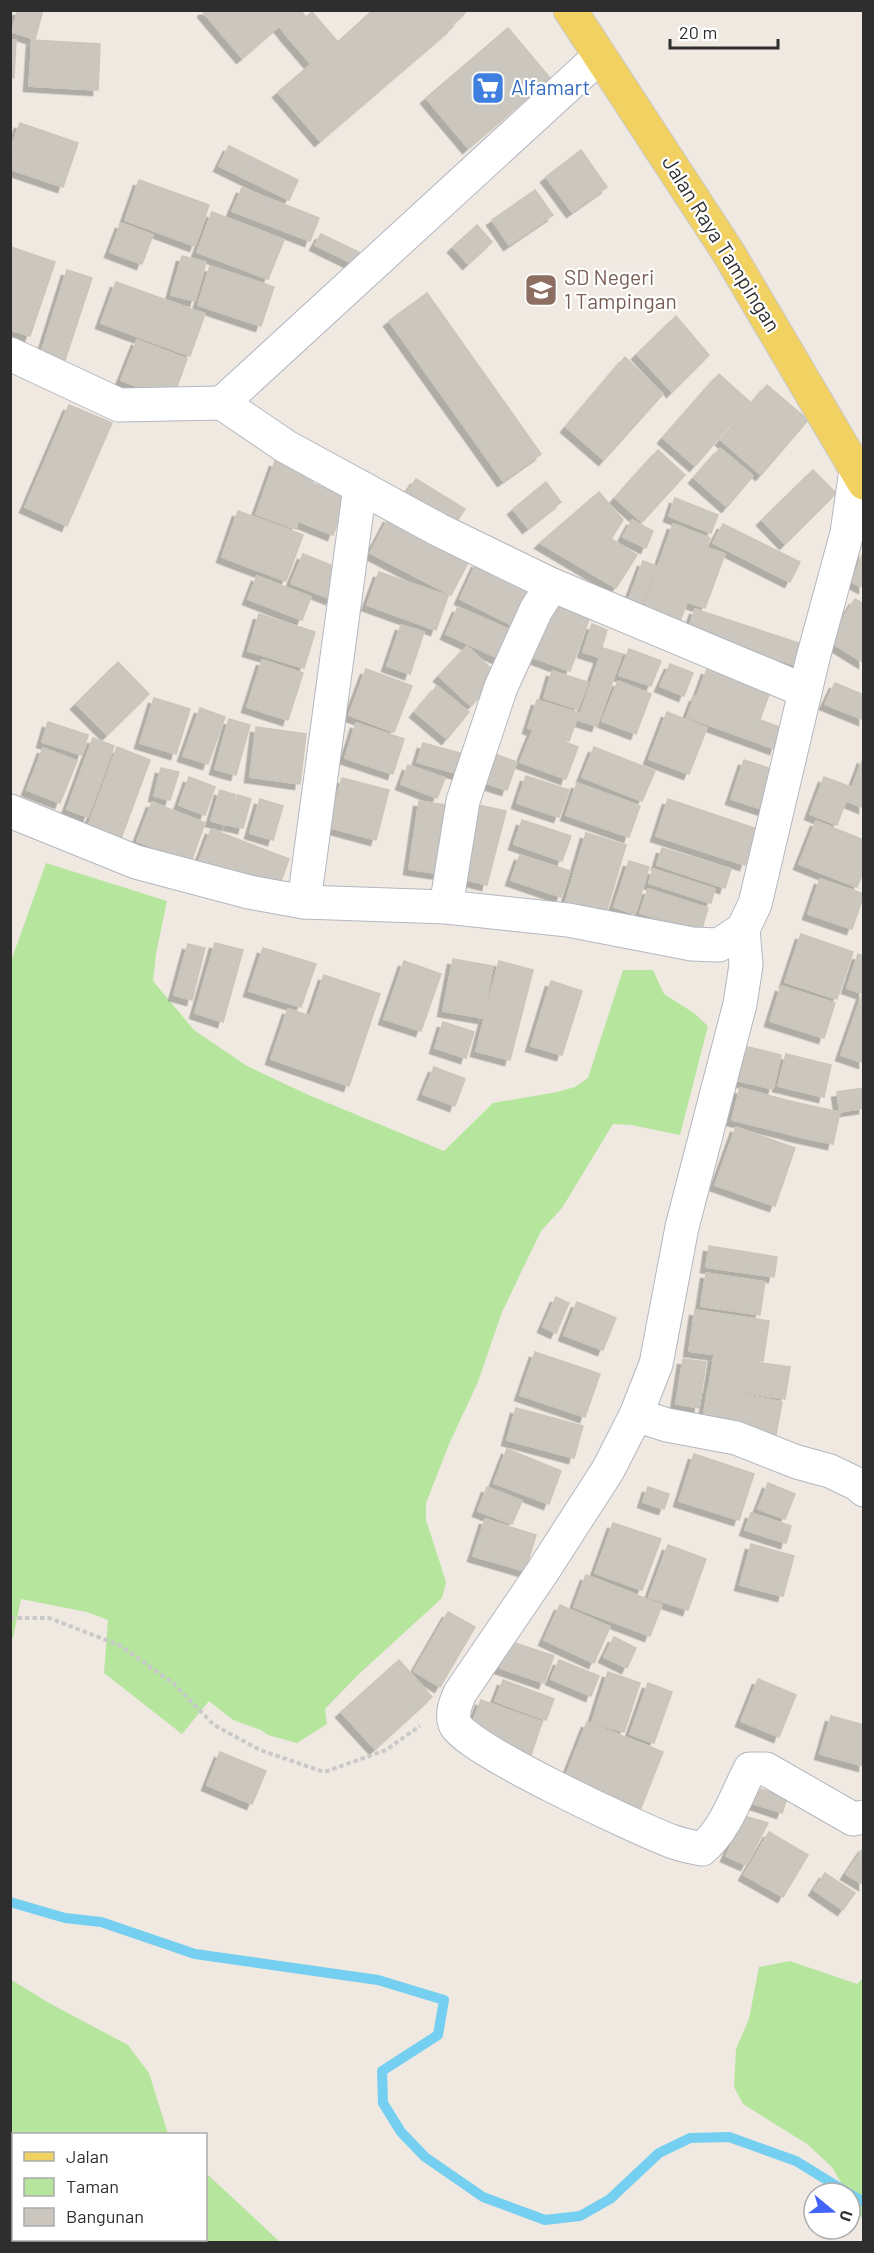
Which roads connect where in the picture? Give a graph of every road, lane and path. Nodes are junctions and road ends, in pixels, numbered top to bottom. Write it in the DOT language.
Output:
graph roads {
  1 [pos="570,10"];
  2 [pos="600,56"];
  3 [pos="10,354"];
  4 [pos="222,403"];
  5 [pos="860,476"];
  6 [pos="360,487"];
  7 [pos="552,585"];
  8 [pos="805,691"];
  9 [pos="10,811"];
  10 [pos="304,902"];
  11 [pos="446,907"];
  12 [pos="743,929"];
  13 [pos="636,1415"];
  14 [pos="864,1490"];
  15 [pos="10,1618"];
  16 [pos="454,1706"];
  17 [pos="864,1817"];
  1 -- 2 [label="main road, Jalan Raya Tampingan"];
  2 -- 4 [label="street"];
  2 -- 5 [label="main road, Jalan Raya Tampingan"];
  3 -- 4 [label="street"];
  4 -- 6 [label="street"];
  5 -- 8 [label="street"];
  6 -- 7 [label="street"];
  6 -- 10 [label="street"];
  7 -- 8 [label="street"];
  7 -- 11 [label="street"];
  8 -- 12 [label="street"];
  9 -- 10 [label="street"];
  10 -- 11 [label="street"];
  11 -- 12 [label="street"];
  12 -- 13 [label="street"];
  13 -- 14 [label="street"];
  13 -- 16 [label="street"];
  15 -- 16 [label="path"];
  16 -- 17 [label="street"];
}
